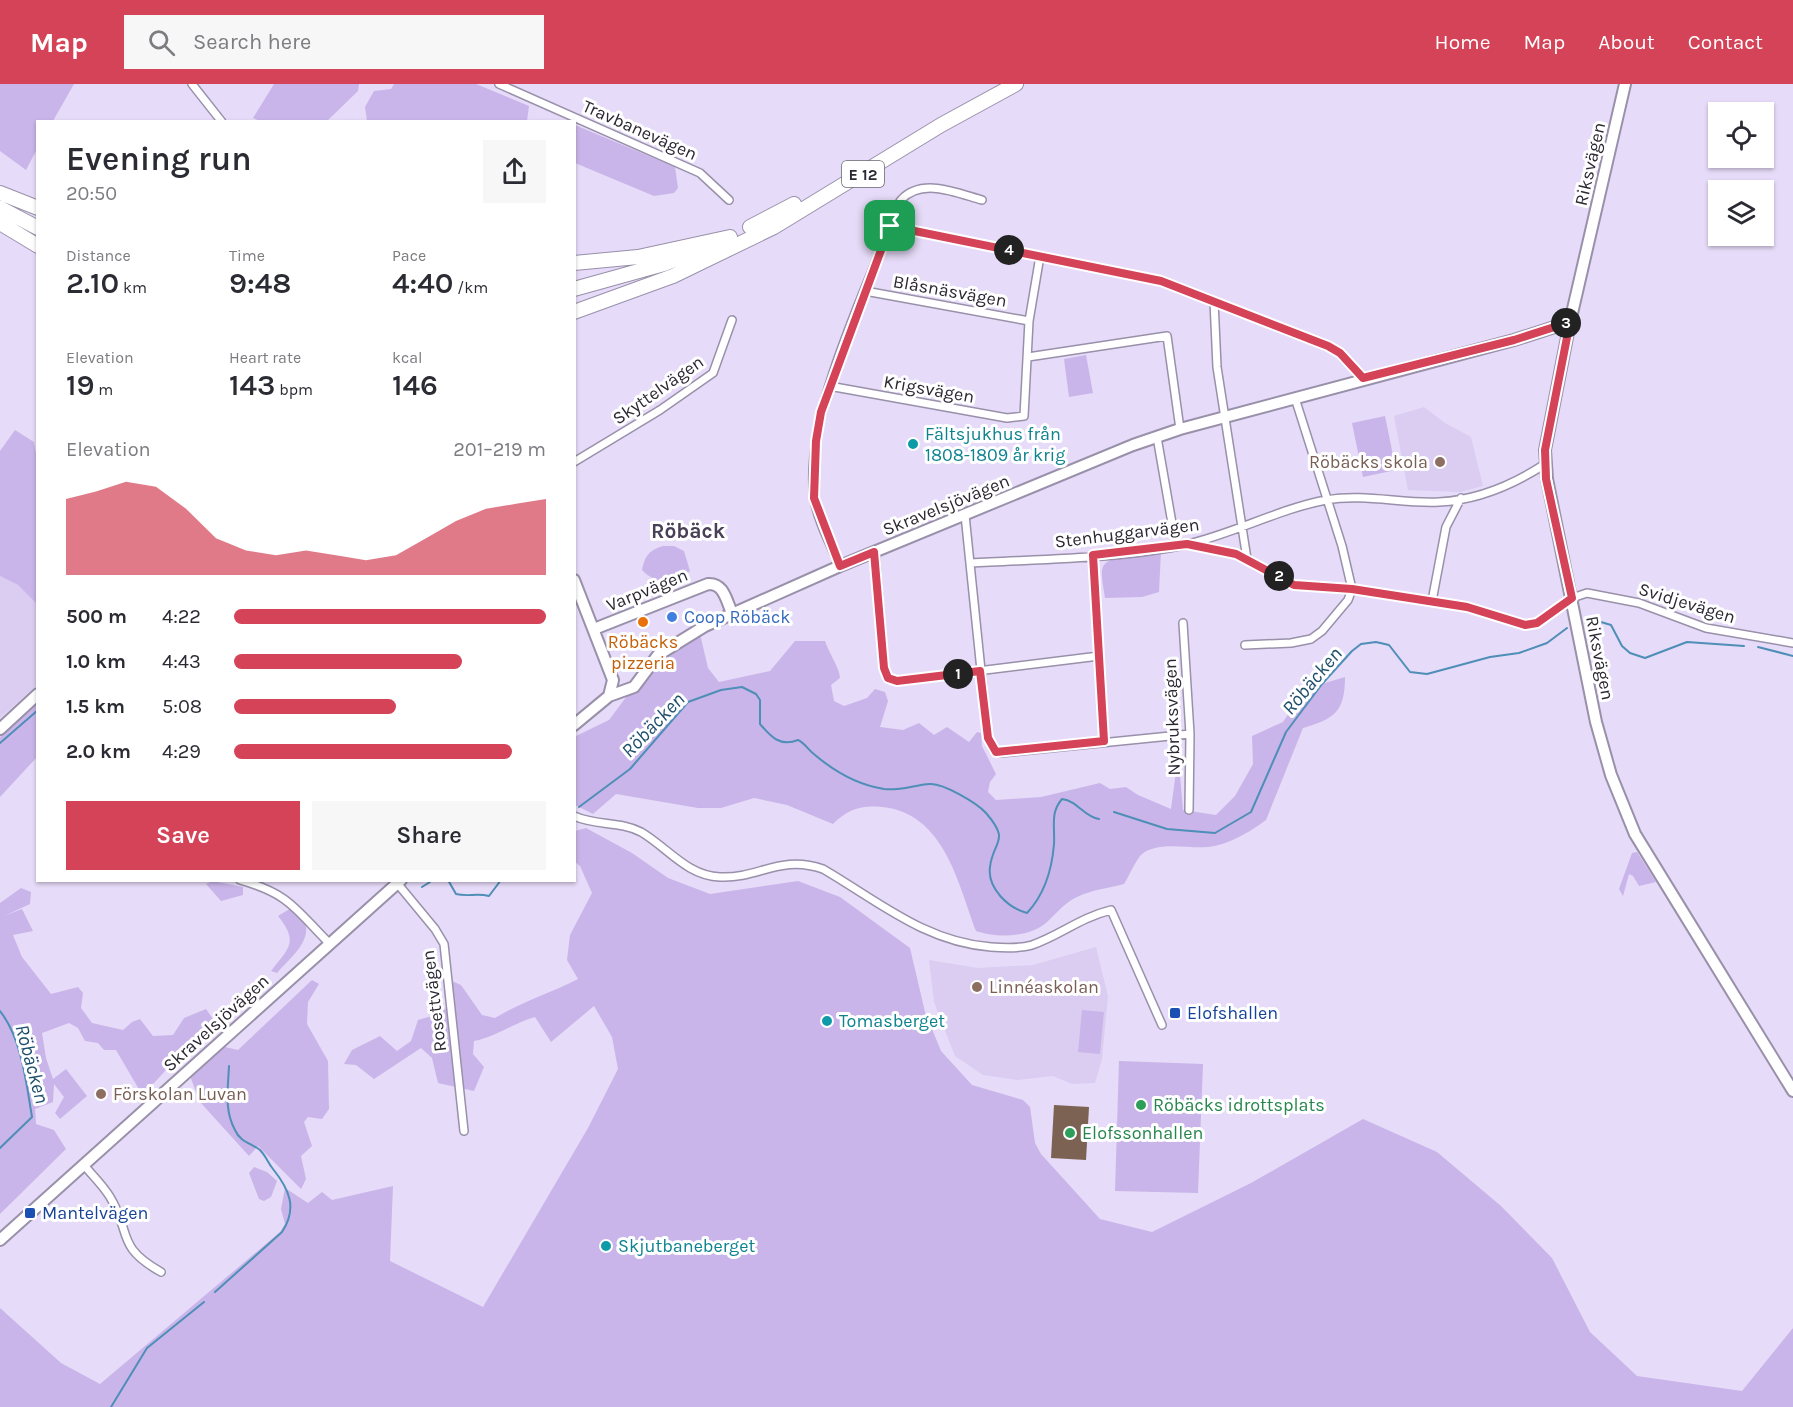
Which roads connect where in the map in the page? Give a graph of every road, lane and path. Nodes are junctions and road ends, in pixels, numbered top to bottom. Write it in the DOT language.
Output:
graph roads {
  1 [pos="192,84"];
  2 [pos="499,84"];
  3 [pos="998,84"];
  4 [pos="1016,84"];
  5 [pos="1625,84"];
  6 [pos="220,120"];
  7 [pos="0,193"];
  8 [pos="729,200"];
  9 [pos="982,200"];
  10 [pos="36,207"];
  11 [pos="0,208"];
  12 [pos="0,216"];
  13 [pos="0,223"];
  14 [pos="890,226"];
  15 [pos="36,227"];
  16 [pos="36,234"];
  17 [pos="730,237"];
  18 [pos="36,245"];
  19 [pos="1040,256"];
  20 [pos="706,258"];
  21 [pos="576,263"];
  22 [pos="576,288"];
  23 [pos="865,291"];
  24 [pos="576,295"];
  25 [pos="1214,301"];
  26 [pos="576,311"];
  27 [pos="732,320"];
  28 [pos="1029,321"];
  29 [pos="1570,322"];
  30 [pos="1028,357"];
  31 [pos="1363,378"];
  32 [pos="829,386"];
  33 [pos="1295,398"];
  34 [pos="1224,417"];
  35 [pos="1180,429"];
  36 [pos="1157,437"];
  37 [pos="576,461"];
  38 [pos="1545,464"];
  39 [pos="1461,498"];
  40 [pos="1327,500"];
  41 [pos="965,515"];
  42 [pos="1243,527"];
  43 [pos="1187,544"];
  44 [pos="1176,546"];
  45 [pos="874,552"];
  46 [pos="1093,555"];
  47 [pos="1247,559"];
  48 [pos="971,563"];
  49 [pos="840,566"];
  50 [pos="576,585"];
  51 [pos="1352,589"];
  52 [pos="1572,598"];
  53 [pos="1432,602"];
  54 [pos="732,613"];
  55 [pos="1183,623"];
  56 [pos="594,629"];
  57 [pos="1793,643"];
  58 [pos="1245,645"];
  59 [pos="1099,656"];
  60 [pos="980,671"];
  61 [pos="36,696"];
  62 [pos="609,696"];
  63 [pos="576,723"];
  64 [pos="0,729"];
  65 [pos="1190,734"];
  66 [pos="1104,741"];
  67 [pos="1189,810"];
  68 [pos="576,816"];
  69 [pos="246,882"];
  70 [pos="399,882"];
  71 [pos="330,944"];
  72 [pos="1162,1025"];
  73 [pos="1793,1091"];
  74 [pos="464,1131"];
  75 [pos="83,1164"];
  76 [pos="0,1240"];
  77 [pos="161,1272"];
  1 -- 6 [label="street"];
  2 -- 8 [label="street, Travbanevägen"];
  3 -- 17 [label="highway, E 12"];
  4 -- 20 [label="highway, E 12"];
  5 -- 29 [label="street, Riksvägen"];
  7 -- 10 [label="highway"];
  9 -- 14 [label="street"];
  11 -- 15 [label="highway"];
  12 -- 16 [label="highway"];
  13 -- 18 [label="highway"];
  14 -- 19 [label="street"];
  14 -- 23 [label="street"];
  17 -- 21 [label="highway"];
  17 -- 22 [label="highway, E 12"];
  19 -- 25 [label="street"];
  19 -- 28 [label="street"];
  20 -- 24 [label="highway, E 12"];
  20 -- 26 [label="highway"];
  23 -- 28 [label="street, Blåsnäsvägen"];
  23 -- 32 [label="street"];
  25 -- 31 [label="street"];
  25 -- 34 [label="street"];
  27 -- 37 [label="street, Skyttelvägen"];
  28 -- 30 [label="street"];
  29 -- 31 [label="street, Skravelsjövägen"];
  29 -- 38 [label="street, Riksvägen"];
  30 -- 32 [label="street, Krigsvägen"];
  30 -- 35 [label="street"];
  31 -- 33 [label="street, Skravelsjövägen"];
  32 -- 49 [label="street"];
  33 -- 34 [label="street, Skravelsjövägen"];
  33 -- 40 [label="street"];
  34 -- 35 [label="street, Skravelsjövägen"];
  34 -- 42 [label="street"];
  35 -- 36 [label="street, Skravelsjövägen"];
  36 -- 41 [label="street, Skravelsjövägen"];
  36 -- 44 [label="street"];
  38 -- 39 [label="street, Stenhuggarvägen"];
  38 -- 52 [label="street, Riksvägen"];
  39 -- 40 [label="street, Stenhuggarvägen"];
  39 -- 53 [label="street"];
  40 -- 42 [label="street, Stenhuggarvägen"];
  40 -- 51 [label="street"];
  41 -- 45 [label="street, Skravelsjövägen"];
  41 -- 48 [label="street"];
  42 -- 43 [label="street, Stenhuggarvägen"];
  42 -- 47 [label="street"];
  43 -- 44 [label="street, Stenhuggarvägen"];
  43 -- 47 [label="street"];
  44 -- 46 [label="street, Stenhuggarvägen"];
  45 -- 49 [label="street, Skravelsjövägen"];
  45 -- 60 [label="street"];
  46 -- 48 [label="street, Stenhuggarvägen"];
  46 -- 59 [label="street"];
  47 -- 51 [label="street"];
  48 -- 60 [label="street"];
  49 -- 54 [label="street, Skravelsjövägen"];
  50 -- 56 [label="street"];
  51 -- 53 [label="street"];
  51 -- 58 [label="street"];
  52 -- 53 [label="street"];
  52 -- 57 [label="street, Svidjevägen"];
  52 -- 73 [label="street, Riksvägen"];
  54 -- 56 [label="street, Varpvägen"];
  54 -- 62 [label="street, Skravelsjövägen"];
  55 -- 65 [label="street, Nybruksvägen"];
  56 -- 62 [label="street"];
  59 -- 60 [label="street"];
  59 -- 66 [label="street"];
  60 -- 66 [label="street"];
  61 -- 64 [label="street"];
  62 -- 63 [label="street, Skravelsjövägen"];
  65 -- 66 [label="street"];
  65 -- 67 [label="street, Nybruksvägen"];
  68 -- 72 [label="street"];
  69 -- 71 [label="street"];
  70 -- 71 [label="street, Skravelsjövägen"];
  70 -- 74 [label="street, Rosettvägen"];
  71 -- 75 [label="street, Skravelsjövägen"];
  75 -- 76 [label="street, Skravelsjövägen"];
  75 -- 77 [label="street"];
}
